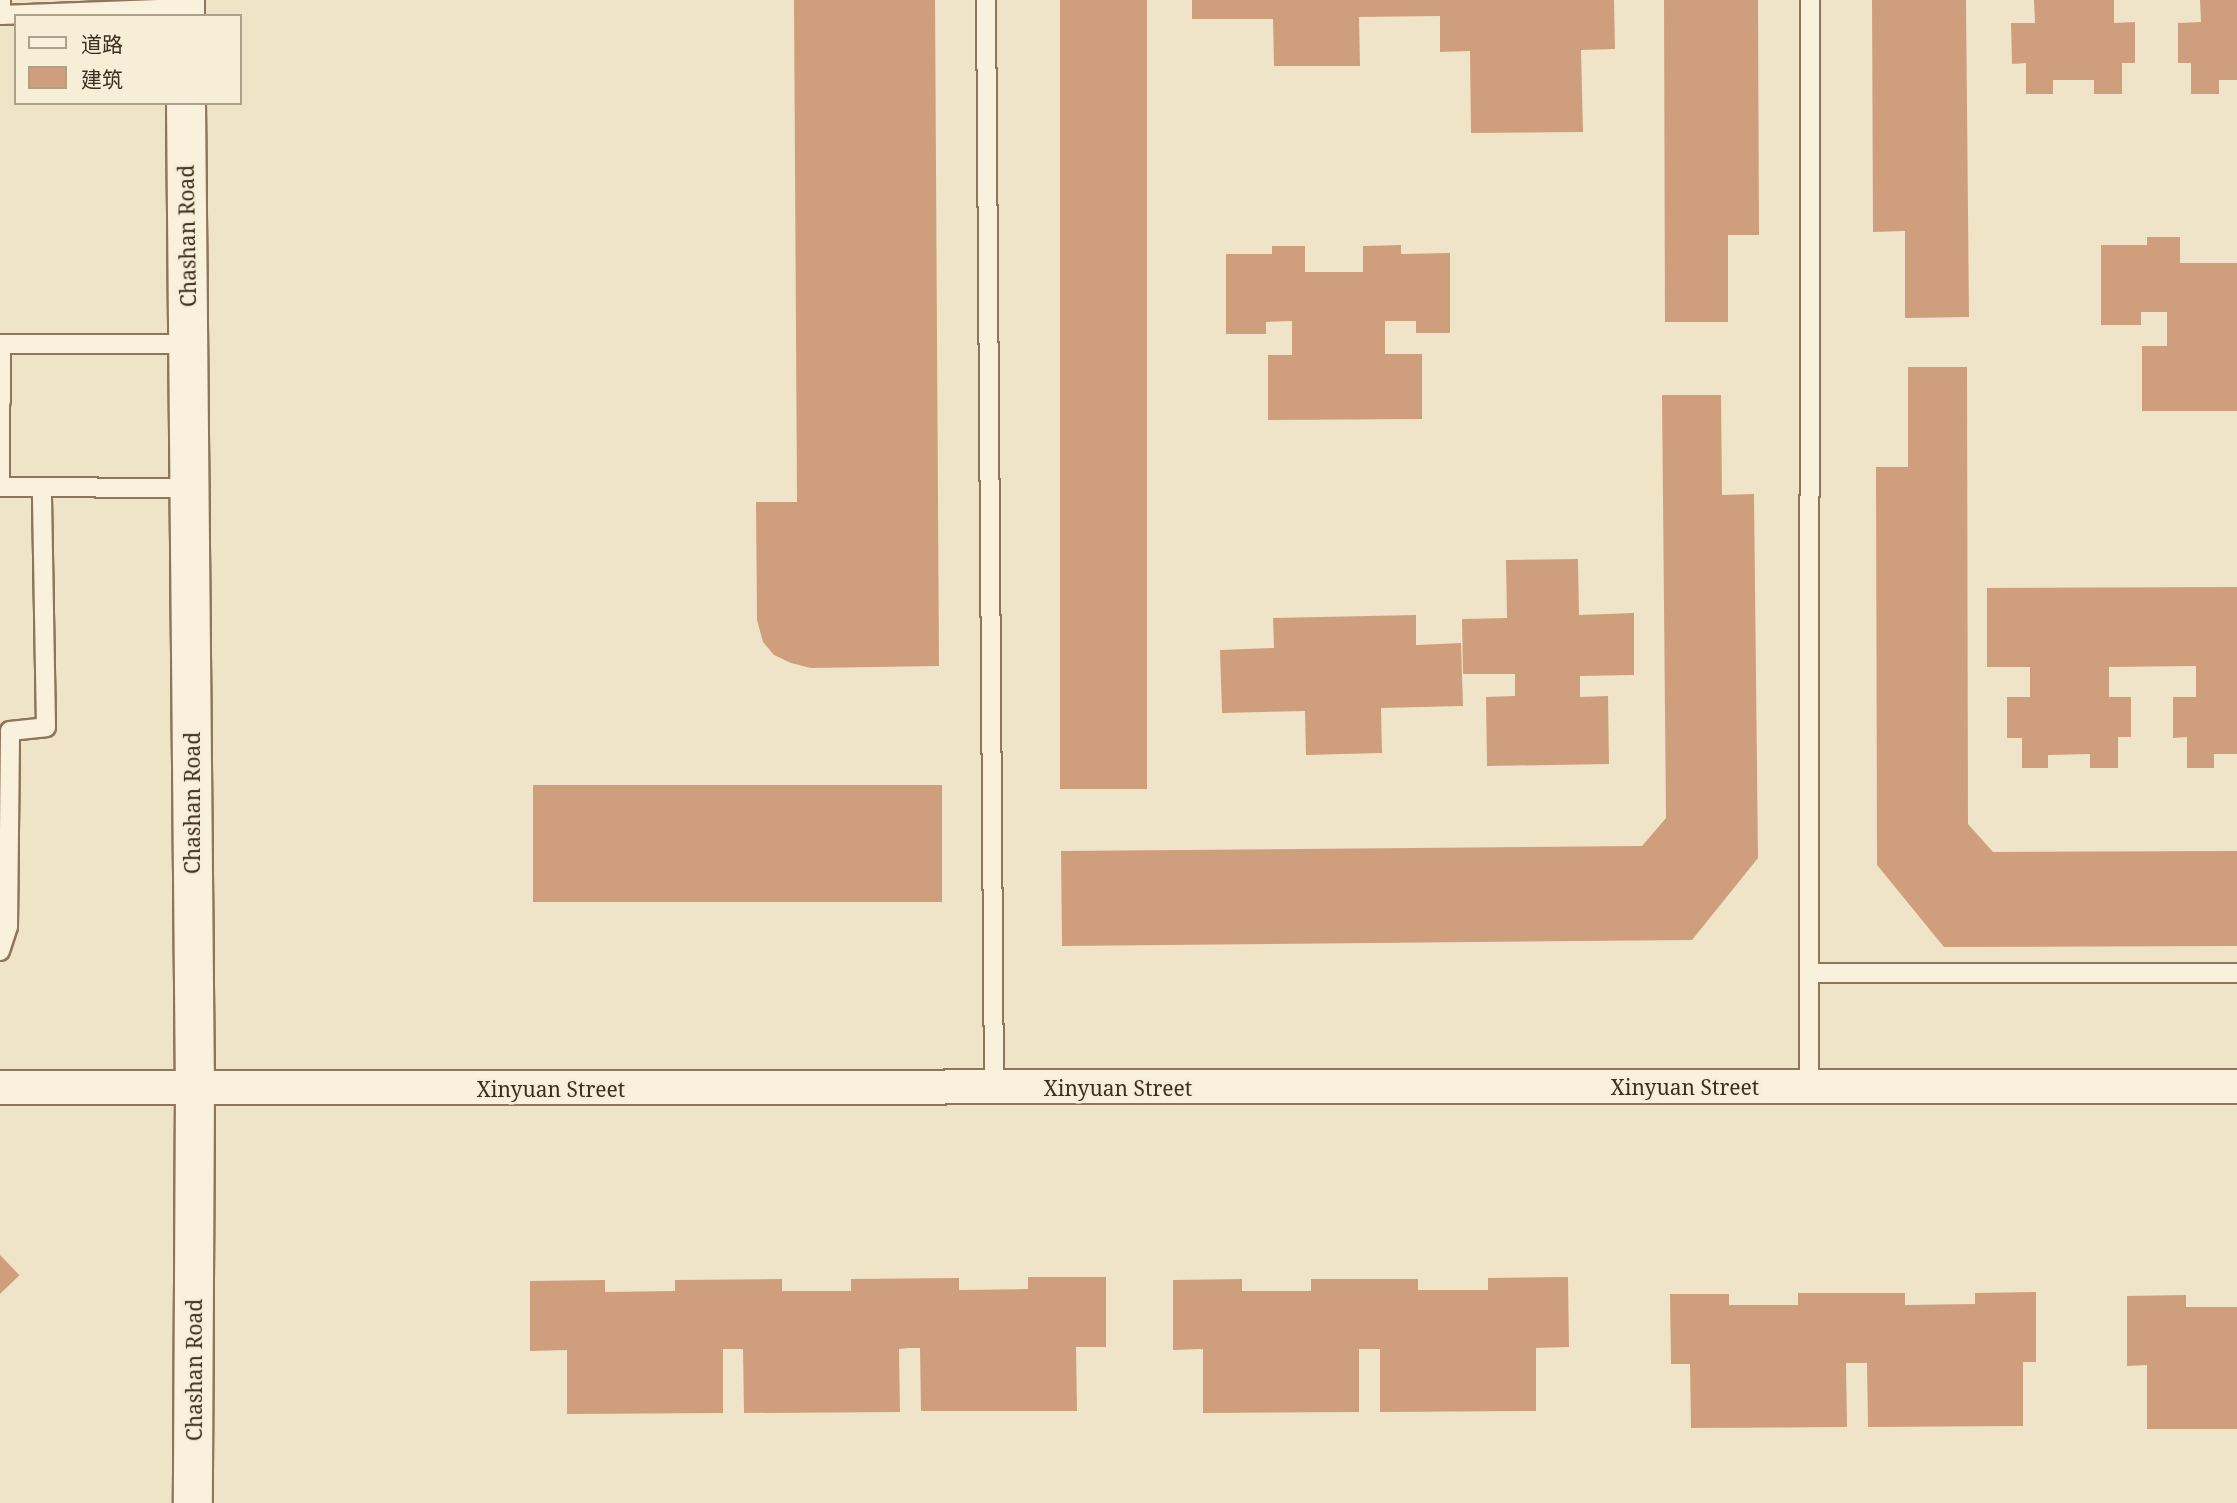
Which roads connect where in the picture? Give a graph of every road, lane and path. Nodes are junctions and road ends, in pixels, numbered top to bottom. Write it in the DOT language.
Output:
graph roads {
  1 [pos="1,0"];
  2 [pos="986,0"];
  3 [pos="1810,0"];
  4 [pos="185,5"];
  5 [pos="14,14"];
  6 [pos="19,14"];
  7 [pos="186,105"];
  8 [pos="0,344"];
  9 [pos="188,344"];
  10 [pos="0,401"];
  11 [pos="0,484"];
  12 [pos="42,487"];
  13 [pos="189,488"];
  14 [pos="0,951"];
  15 [pos="1809,973"];
  16 [pos="2237,973"];
  17 [pos="2237,1086"];
  18 [pos="0,1087"];
  19 [pos="1809,1087"];
  20 [pos="195,1089"];
  21 [pos="995,1089"];
  22 [pos="193,1503"];
  1 -- 5 [label="lane"];
  2 -- 21 [label="lane"];
  3 -- 15 [label="lane"];
  4 -- 6 [label="lane"];
  7 -- 9 [label="main road, Chashan Road"];
  8 -- 9 [label="lane"];
  8 -- 10 [label="lane"];
  9 -- 13 [label="main road, Chashan Road"];
  10 -- 11 [label="lane"];
  11 -- 12 [label="lane"];
  12 -- 13 [label="lane"];
  12 -- 14 [label="lane"];
  13 -- 20 [label="main road, Chashan Road"];
  15 -- 16 [label="lane"];
  15 -- 19 [label="lane"];
  17 -- 19 [label="street, Xinyuan Street"];
  18 -- 20 [label="street, Xinyuan Street"];
  19 -- 21 [label="street, Xinyuan Street"];
  20 -- 21 [label="street, Xinyuan Street"];
  20 -- 22 [label="main road, Chashan Road"];
}
